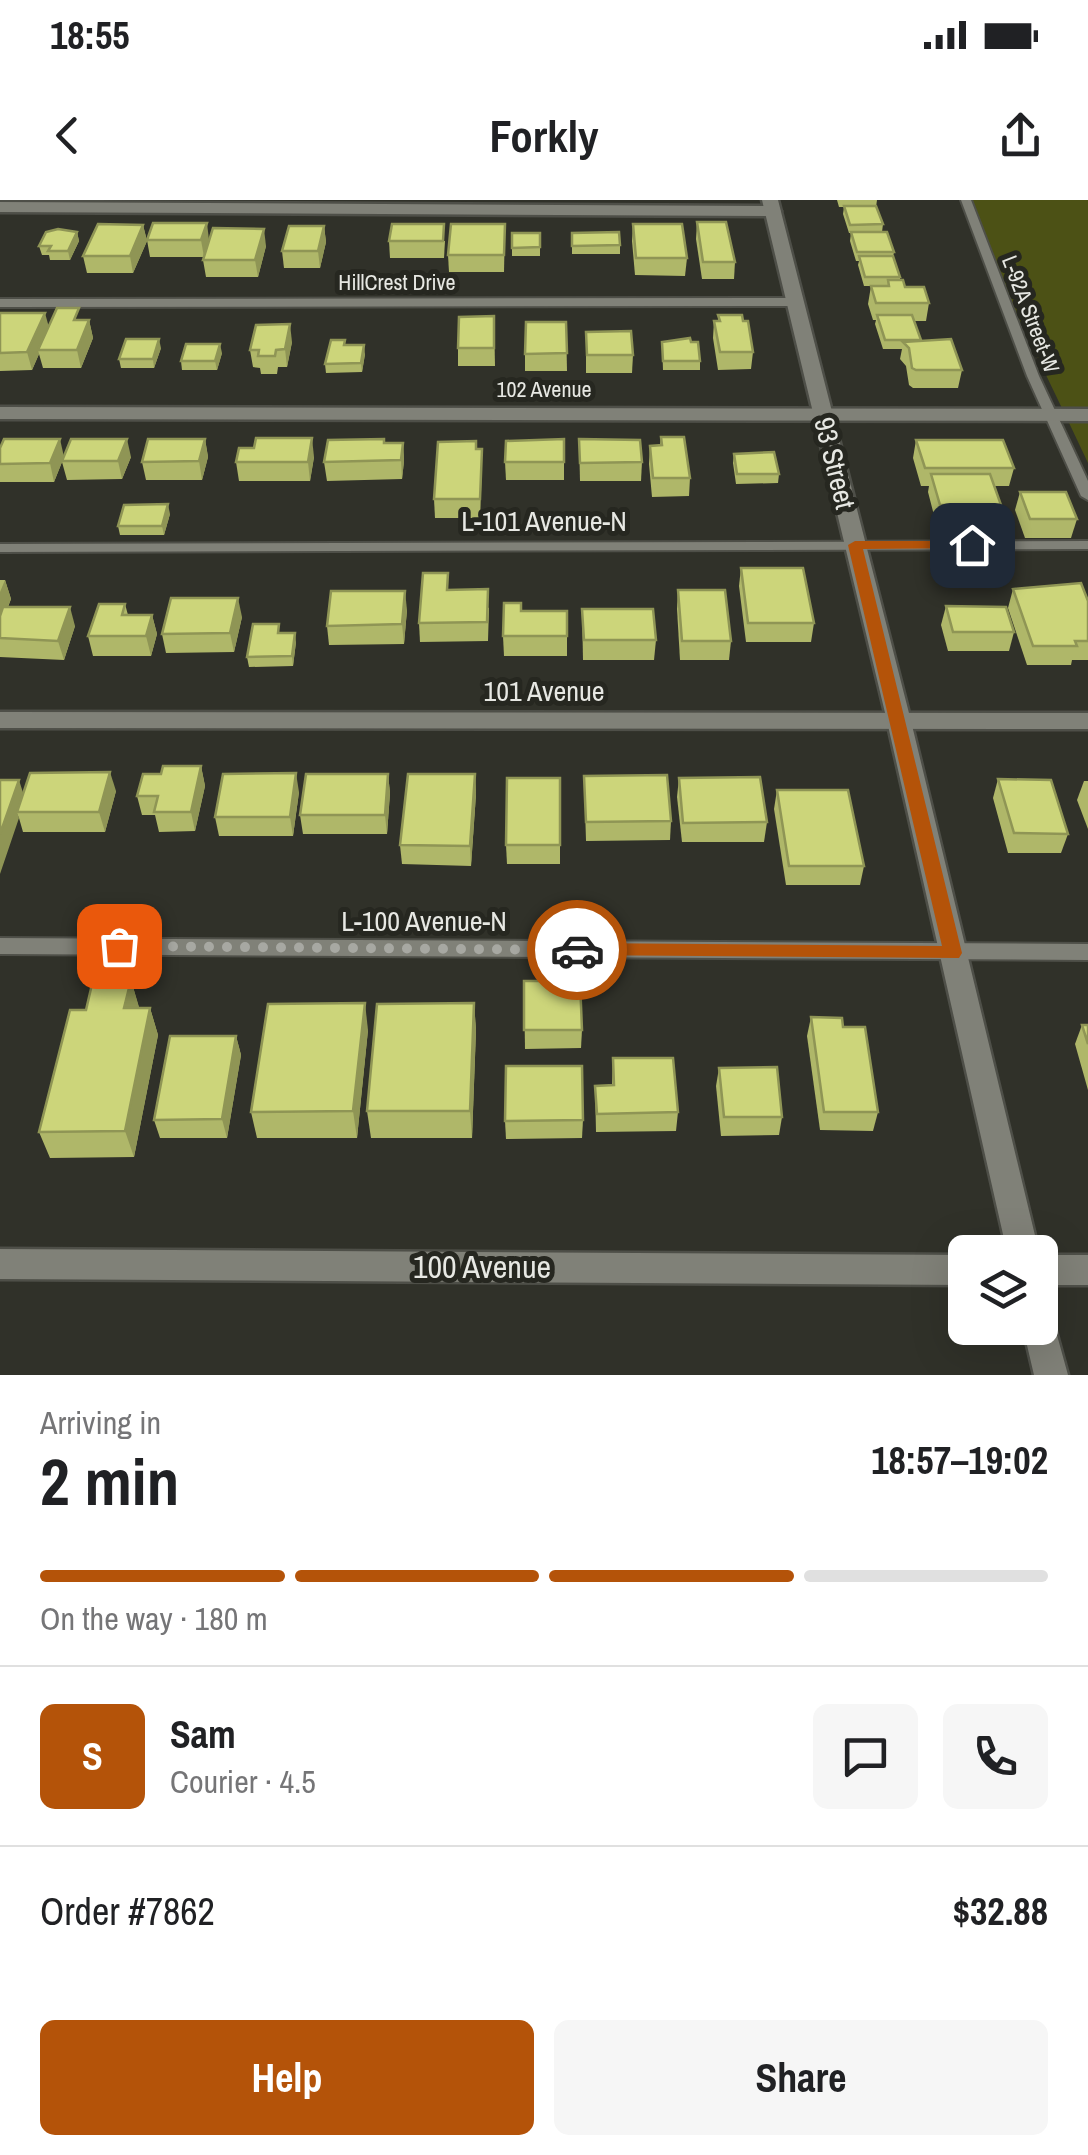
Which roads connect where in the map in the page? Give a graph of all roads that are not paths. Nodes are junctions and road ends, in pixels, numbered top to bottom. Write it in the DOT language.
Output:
graph roads {
  1 [pos="966,200"];
  2 [pos="771,206"];
  3 [pos="4,208"];
  4 [pos="795,302"];
  5 [pos="0,303"];
  6 [pos="0,413"];
  7 [pos="823,414"];
  8 [pos="1049,414"];
  9 [pos="1088,414"];
  10 [pos="1088,496"];
  11 [pos="855,545"];
  12 [pos="1088,545"];
  13 [pos="0,548"];
  14 [pos="0,720"];
  15 [pos="899,721"];
  16 [pos="1088,721"];
  17 [pos="0,946"];
  18 [pos="1088,952"];
  19 [pos="953,953"];
  20 [pos="1019,1235"];
  21 [pos="0,1264"];
  22 [pos="948,1270"];
  23 [pos="1058,1270"];
  24 [pos="1088,1270"];
  25 [pos="1044,1345"];
  26 [pos="1051,1375"];
  1 -- 8 [label="lane, L-92A Street-W"];
  2 -- 3 [label="street"];
  2 -- 4 [label="street, 93 Street"];
  4 -- 5 [label="lane, HillCrest Drive"];
  4 -- 7 [label="street, 93 Street"];
  6 -- 7 [label="street, 102 Avenue"];
  7 -- 8 [label="street, 102 Avenue"];
  7 -- 11 [label="street, 93 Street"];
  8 -- 9 [label="street, 102 Avenue"];
  8 -- 10 [label="lane, L-92A Street-W"];
  11 -- 12 [label="lane, L-101 Avenue-N"];
  11 -- 13 [label="lane, L-101 Avenue-N"];
  11 -- 15 [label="street, 93 Street"];
  14 -- 15 [label="street, 101 Avenue"];
  15 -- 16 [label="street, 101 Avenue"];
  15 -- 19 [label="street, 93 Street"];
  17 -- 19 [label="lane, L-100 Avenue-N"];
  18 -- 19 [label="lane, L-100 Avenue-N"];
  19 -- 20 [label="street, 93 Street"];
  21 -- 22 [label="street, 100 Avenue"];
  23 -- 24 [label="street"];
  25 -- 26 [label="street"];
}
